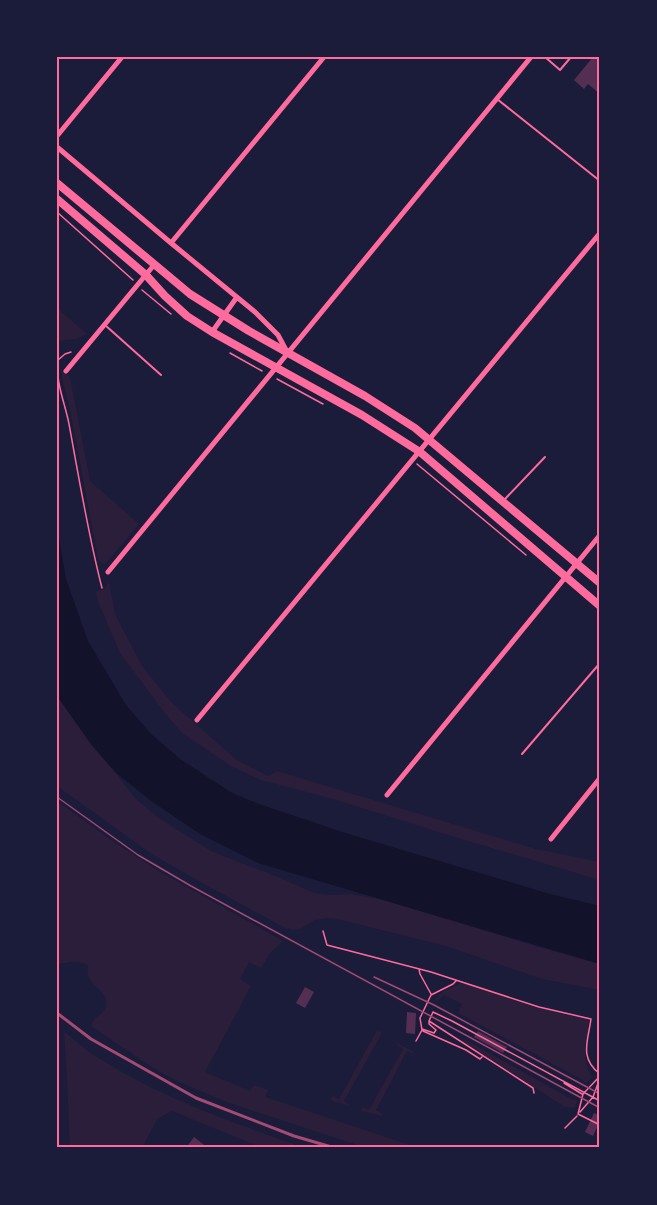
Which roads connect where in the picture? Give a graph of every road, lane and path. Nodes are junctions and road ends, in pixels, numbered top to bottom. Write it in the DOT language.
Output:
graph roads {
  1 [pos="122,57"];
  2 [pos="324,57"];
  3 [pos="531,57"];
  4 [pos="545,57"];
  5 [pos="571,57"];
  6 [pos="497,99"];
  7 [pos="57,136"];
  8 [pos="57,147"];
  9 [pos="600,181"];
  10 [pos="57,183"];
  11 [pos="57,199"];
  12 [pos="57,212"];
  13 [pos="600,233"];
  14 [pos="171,243"];
  15 [pos="154,265"];
  16 [pos="146,275"];
  17 [pos="137,284"];
  18 [pos="237,297"];
  19 [pos="223,316"];
  20 [pos="174,317"];
  21 [pos="104,325"];
  22 [pos="212,332"];
  23 [pos="226,350"];
  24 [pos="81,353"];
  25 [pos="288,353"];
  26 [pos="277,368"];
  27 [pos="66,371"];
  28 [pos="161,375"];
  29 [pos="270,375"];
  30 [pos="327,405"];
  31 [pos="429,440"];
  32 [pos="420,452"];
  33 [pos="544,457"];
  34 [pos="412,460"];
  35 [pos="503,501"];
  36 [pos="600,536"];
  37 [pos="528,557"];
  38 [pos="577,564"];
  39 [pos="108,572"];
  40 [pos="566,577"];
  41 [pos="600,583"];
  42 [pos="102,588"];
  43 [pos="600,606"];
  44 [pos="600,663"];
  45 [pos="197,720"];
  46 [pos="522,754"];
  47 [pos="600,778"];
  48 [pos="387,795"];
  49 [pos="551,838"];
  50 [pos="323,931"];
  51 [pos="420,969"];
  52 [pos="456,980"];
  53 [pos="431,995"];
  54 [pos="429,1021"];
  55 [pos="422,1029"];
  56 [pos="416,1041"];
  57 [pos="482,1056"];
  58 [pos="600,1076"];
  59 [pos="534,1093"];
  60 [pos="584,1093"];
  61 [pos="593,1097"];
  62 [pos="600,1101"];
  63 [pos="578,1114"];
  64 [pos="600,1125"];
  65 [pos="565,1128"];
  1 -- 7 [label="street"];
  2 -- 14 [label="street"];
  3 -- 6 [label="street"];
  4 -- 5 [label="lane"];
  6 -- 9 [label="lane"];
  6 -- 25 [label="street"];
  8 -- 14 [label="street"];
  10 -- 15 [label="main road"];
  11 -- 16 [label="main road"];
  12 -- 17 [label="path"];
  13 -- 31 [label="street"];
  14 -- 18 [label="street"];
  15 -- 16 [label="street"];
  15 -- 19 [label="main road"];
  16 -- 17 [label="street"];
  16 -- 22 [label="main road"];
  17 -- 20 [label="path"];
  17 -- 21 [label="street"];
  18 -- 19 [label="street"];
  18 -- 25 [label="street"];
  19 -- 22 [label="street"];
  19 -- 25 [label="main road"];
  21 -- 24 [label="street"];
  21 -- 28 [label="lane"];
  22 -- 26 [label="main road"];
  23 -- 29 [label="path"];
  24 -- 27 [label="street"];
  24 -- 42 [label="path"];
  25 -- 26 [label="street"];
  25 -- 31 [label="main road"];
  26 -- 29 [label="street"];
  26 -- 32 [label="main road"];
  29 -- 30 [label="path"];
  29 -- 39 [label="street"];
  31 -- 32 [label="street"];
  31 -- 35 [label="main road"];
  32 -- 34 [label="street"];
  32 -- 40 [label="main road"];
  33 -- 35 [label="lane"];
  34 -- 37 [label="path"];
  34 -- 45 [label="street"];
  35 -- 38 [label="main road"];
  36 -- 38 [label="street"];
  38 -- 40 [label="street"];
  38 -- 41 [label="main road"];
  40 -- 43 [label="main road"];
  40 -- 48 [label="street"];
  44 -- 46 [label="lane"];
  47 -- 49 [label="street"];
  50 -- 51 [label="path"];
  51 -- 52 [label="path"];
  51 -- 53 [label="path"];
  52 -- 53 [label="path"];
  52 -- 58 [label="path"];
  53 -- 55 [label="path"];
  54 -- 55 [label="path"];
  54 -- 57 [label="path"];
  54 -- 60 [label="path"];
  55 -- 56 [label="path"];
  55 -- 57 [label="path"];
  57 -- 59 [label="path"];
  58 -- 60 [label="path"];
  58 -- 61 [label="path"];
  60 -- 61 [label="path"];
  60 -- 63 [label="path"];
  61 -- 62 [label="path"];
  61 -- 63 [label="path"];
  63 -- 64 [label="path"];
  63 -- 65 [label="path"];
}
